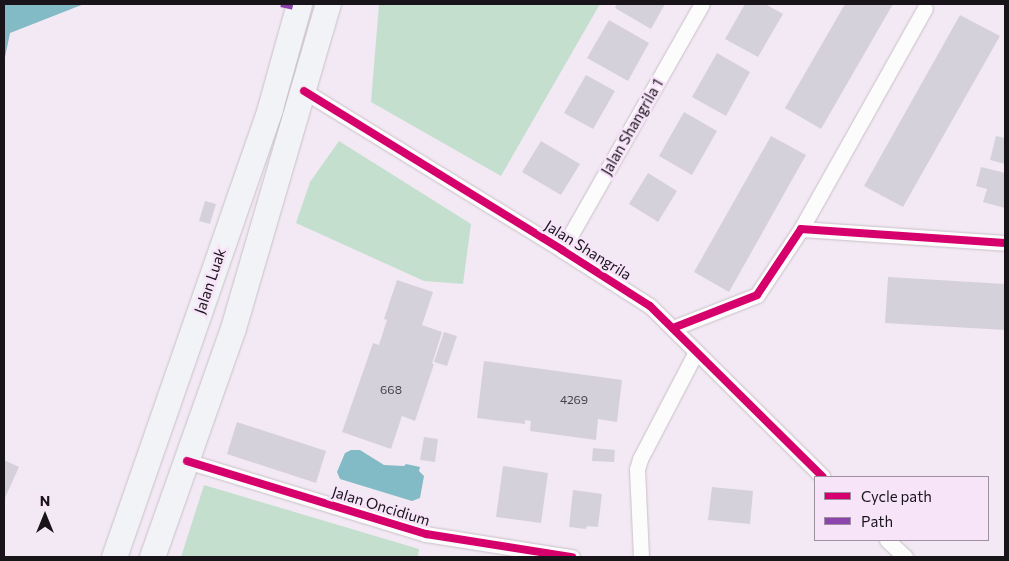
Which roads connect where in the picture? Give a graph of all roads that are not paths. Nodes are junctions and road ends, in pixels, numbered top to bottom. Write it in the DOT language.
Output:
graph roads {
  1 [pos="299,4"];
  2 [pos="328,4"];
  3 [pos="702,4"];
  4 [pos="925,8"];
  5 [pos="304,92"];
  6 [pos="801,228"];
  7 [pos="1005,243"];
  8 [pos="562,250"];
  9 [pos="673,328"];
  10 [pos="696,352"];
  11 [pos="187,461"];
  12 [pos="822,476"];
  13 [pos="888,541"];
  14 [pos="114,557"];
  15 [pos="153,557"];
  16 [pos="572,557"];
  17 [pos="641,557"];
  18 [pos="905,557"];
  1 -- 14 [label="main road, Jalan Luak"];
  2 -- 5 [label="main road"];
  3 -- 8 [label="street, Jalan Shangrila 1"];
  4 -- 6 [label="street"];
  5 -- 8 [label="street, Jalan Shangrila"];
  5 -- 11 [label="main road"];
  6 -- 7 [label="street"];
  6 -- 9 [label="street"];
  8 -- 9 [label="street, Jalan Shangrila"];
  9 -- 10 [label="street, Jalan Shangrila"];
  10 -- 12 [label="street, Jalan Shangrila"];
  10 -- 17 [label="street"];
  11 -- 15 [label="main road"];
  11 -- 16 [label="street, Jalan Oncidium"];
  13 -- 18 [label="street"];
}
